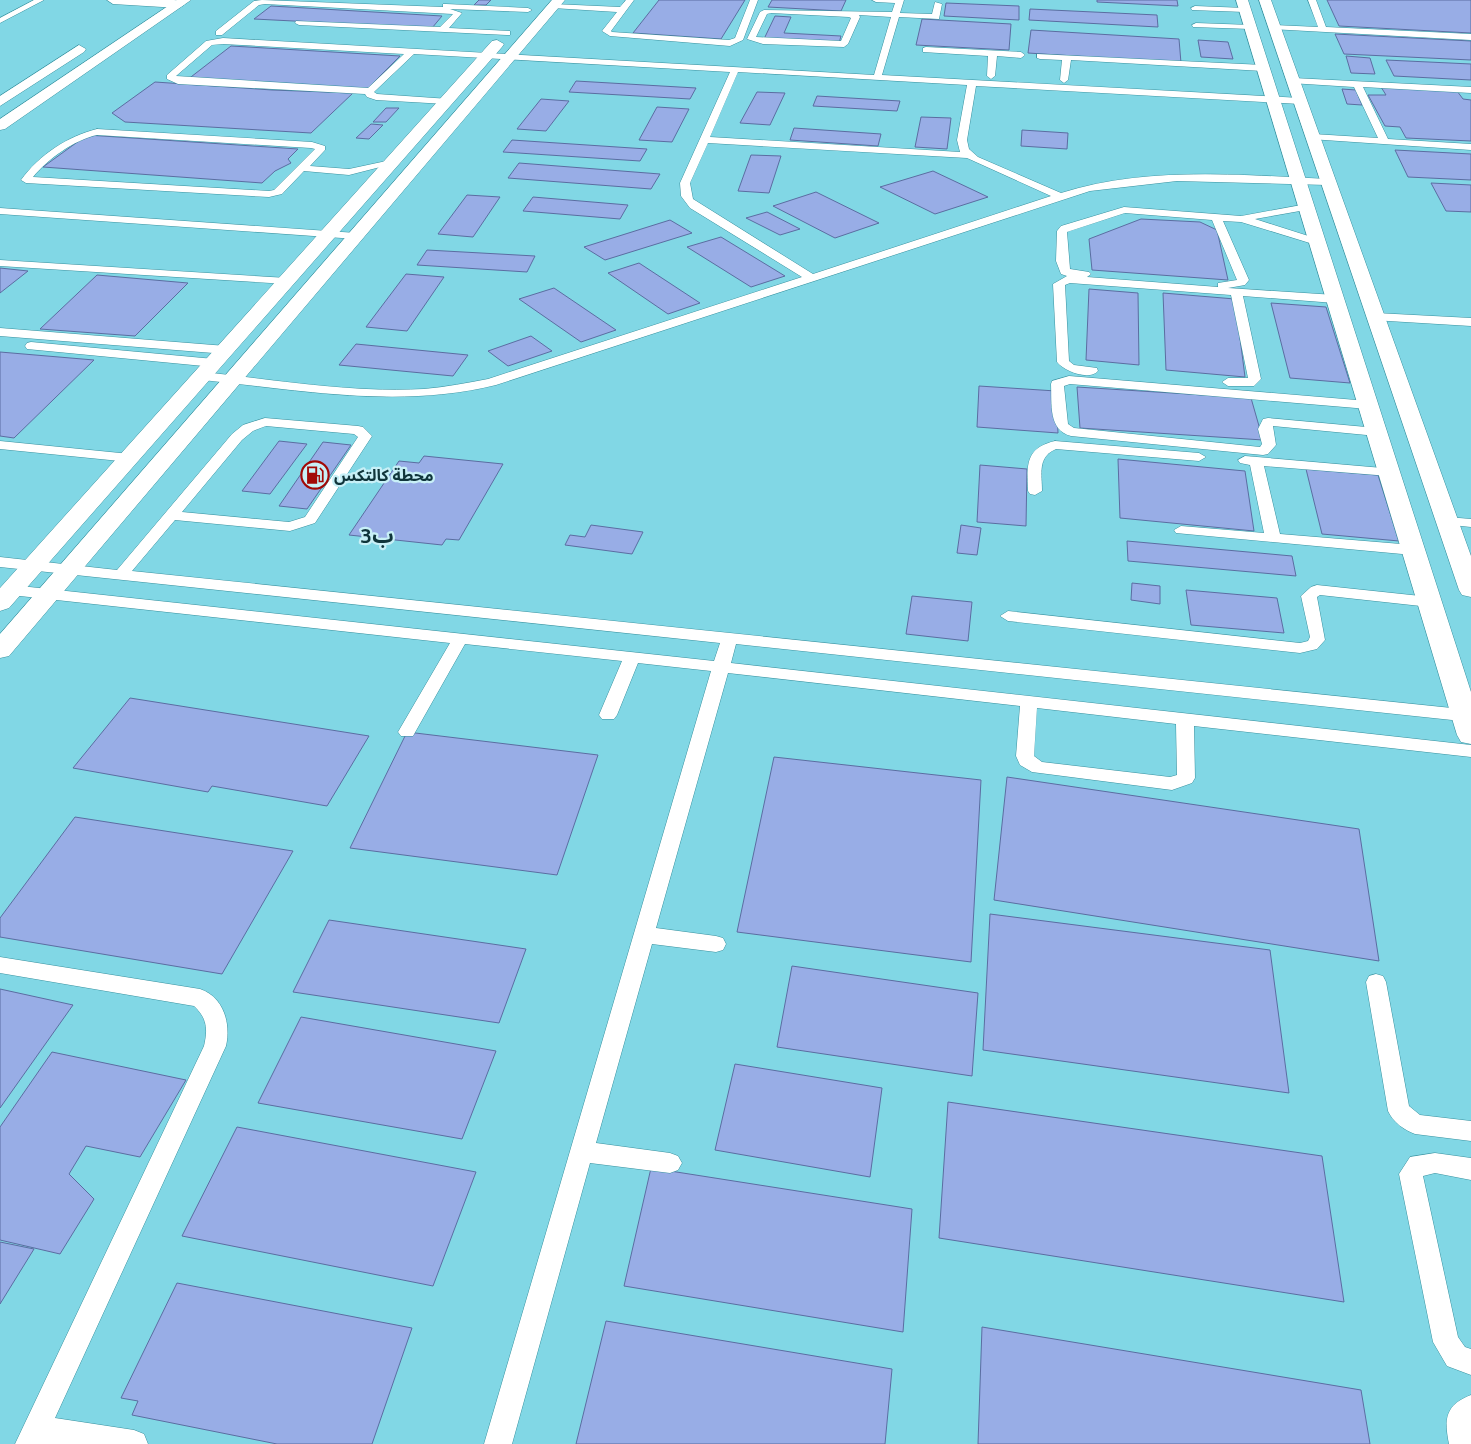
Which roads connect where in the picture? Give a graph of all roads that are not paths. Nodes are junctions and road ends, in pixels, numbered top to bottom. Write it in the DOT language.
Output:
graph roads {
  1 [pos="40,0"];
  2 [pos="113,0"];
  3 [pos="314,0"];
  4 [pos="468,0"];
  5 [pos="630,0"];
  6 [pos="754,0"];
  7 [pos="767,0"];
  8 [pos="876,0"];
  9 [pos="1265,0"];
  10 [pos="1312,0"];
  11 [pos="152,1"];
  12 [pos="182,2"];
  13 [pos="544,4"];
  14 [pos="898,6"];
  15 [pos="462,7"];
  16 [pos="937,7"];
  17 [pos="1195,8"];
  18 [pos="623,10"];
  19 [pos="1246,13"];
  20 [pos="155,19"];
  21 [pos="2,20"];
  22 [pos="299,23"];
  23 [pos="1196,25"];
  24 [pos="1274,27"];
  25 [pos="442,30"];
  26 [pos="1323,30"];
  27 [pos="219,33"];
  28 [pos="506,33"];
  29 [pos="1471,37"];
  30 [pos="94,40"];
  31 [pos="790,46"];
  32 [pos="926,50"];
  33 [pos="411,52"];
  34 [pos="489,53"];
  35 [pos="993,53"];
  36 [pos="513,54"];
  37 [pos="1021,55"];
  38 [pos="1040,56"];
  39 [pos="1067,58"];
  40 [pos="1263,68"];
  41 [pos="736,70"];
  42 [pos="878,74"];
  43 [pos="991,76"];
  44 [pos="1064,80"];
  45 [pos="972,83"];
  46 [pos="1357,84"];
  47 [pos="1471,90"];
  48 [pos="369,91"];
  49 [pos="1297,92"];
  50 [pos="1272,95"];
  51 [pos="446,101"];
  52 [pos="0,102"];
  53 [pos="0,126"];
  54 [pos="1313,137"];
  55 [pos="704,140"];
  56 [pos="1384,141"];
  57 [pos="1471,147"];
  58 [pos="968,155"];
  59 [pos="391,163"];
  60 [pos="302,168"];
  61 [pos="349,172"];
  62 [pos="1298,181"];
  63 [pos="374,182"];
  64 [pos="1328,182"];
  65 [pos="1060,196"];
  66 [pos="1307,207"];
  67 [pos="0,211"];
  68 [pos="1216,216"];
  69 [pos="1242,219"];
  70 [pos="0,223"];
  71 [pos="324,240"];
  72 [pos="352,241"];
  73 [pos="1318,242"];
  74 [pos="0,263"];
  75 [pos="810,278"];
  76 [pos="287,281"];
  77 [pos="1236,292"];
  78 [pos="1335,299"];
  79 [pos="1376,317"];
  80 [pos="1471,322"];
  81 [pos="0,332"];
  82 [pos="0,344"];
  83 [pos="214,363"];
  84 [pos="233,379"];
  85 [pos="1368,405"];
  86 [pos="1377,432"];
  87 [pos="0,445"];
  88 [pos="130,458"];
  89 [pos="1256,461"];
  90 [pos="1389,472"];
  91 [pos="1035,491"];
  92 [pos="172,515"];
  93 [pos="1447,521"];
  94 [pos="1471,523"];
  95 [pos="1181,530"];
  96 [pos="1273,538"];
  97 [pos="1414,550"];
  98 [pos="0,562"];
  99 [pos="34,566"];
  100 [pos="69,570"];
  101 [pos="121,575"];
  102 [pos="7,590"];
  103 [pos="1471,590"];
  104 [pos="48,594"];
  105 [pos="1430,602"];
  106 [pos="1008,616"];
  107 [pos="460,639"];
  108 [pos="729,639"];
  109 [pos="0,650"];
  110 [pos="632,657"];
  111 [pos="722,666"];
  112 [pos="1029,701"];
  113 [pos="608,715"];
  114 [pos="1185,718"];
  115 [pos="1469,722"];
  116 [pos="407,732"];
  117 [pos="1471,751"];
  118 [pos="645,935"];
  119 [pos="716,944"];
  120 [pos="0,965"];
  121 [pos="1376,982"];
  122 [pos="1471,1130"];
  123 [pos="582,1152"];
  124 [pos="670,1163"];
  125 [pos="1471,1168"];
  126 [pos="1471,1362"];
  127 [pos="1471,1408"];
  128 [pos="32,1436"];
  129 [pos="134,1444"];
  130 [pos="498,1444"];
  131 [pos="1463,1444"];
  1 -- 21 [label="lane"];
  2 -- 11 [label="street"];
  3 -- 15 [label="lane"];
  4 -- 15 [label="lane"];
  5 -- 18 [label="lane"];
  6 -- 18 [label="lane"];
  7 -- 14 [label="lane"];
  8 -- 14 [label="lane"];
  9 -- 24 [label="street"];
  10 -- 26 [label="lane"];
  11 -- 12 [label="street"];
  11 -- 20 [label="street"];
  12 -- 20 [label="street"];
  13 -- 15 [label="lane"];
  13 -- 18 [label="lane"];
  13 -- 28 [label="street"];
  13 -- 36 [label="street"];
  14 -- 16 [label="lane"];
  14 -- 42 [label="lane"];
  17 -- 19 [label="lane"];
  19 -- 23 [label="lane"];
  19 -- 40 [label="street"];
  20 -- 53 [label="street"];
  22 -- 25 [label="lane"];
  24 -- 26 [label="lane"];
  24 -- 49 [label="street"];
  25 -- 27 [label="lane"];
  25 -- 28 [label="lane"];
  26 -- 29 [label="lane"];
  28 -- 34 [label="street"];
  30 -- 52 [label="street"];
  31 -- 31 [label="lane"];
  32 -- 35 [label="lane"];
  33 -- 34 [label="lane"];
  33 -- 48 [label="lane"];
  33 -- 48 [label="lane"];
  34 -- 36 [label="lane"];
  34 -- 51 [label="street"];
  35 -- 37 [label="lane"];
  35 -- 43 [label="lane"];
  36 -- 41 [label="lane"];
  36 -- 42 [label="lane"];
  36 -- 72 [label="street"];
  38 -- 39 [label="lane"];
  39 -- 40 [label="lane"];
  39 -- 44 [label="lane"];
  40 -- 50 [label="street"];
  41 -- 42 [label="lane"];
  41 -- 55 [label="lane"];
  42 -- 43 [label="lane"];
  42 -- 45 [label="lane"];
  43 -- 44 [label="lane"];
  44 -- 50 [label="lane"];
  45 -- 50 [label="lane"];
  45 -- 58 [label="lane"];
  46 -- 47 [label="lane"];
  46 -- 49 [label="lane"];
  46 -- 56 [label="lane"];
  48 -- 51 [label="lane"];
  49 -- 50 [label="lane"];
  49 -- 54 [label="street"];
  50 -- 62 [label="street"];
  51 -- 59 [label="street"];
  54 -- 56 [label="lane"];
  54 -- 64 [label="street"];
  55 -- 58 [label="lane"];
  55 -- 75 [label="lane"];
  56 -- 57 [label="lane"];
  58 -- 65 [label="lane"];
  59 -- 61 [label="lane"];
  59 -- 63 [label="street"];
  60 -- 60 [label="lane"];
  60 -- 61 [label="lane"];
  61 -- 63 [label="lane"];
  62 -- 64 [label="lane"];
  62 -- 65 [label="lane"];
  62 -- 66 [label="street"];
  63 -- 71 [label="street"];
  64 -- 79 [label="street"];
  65 -- 75 [label="lane"];
  66 -- 69 [label="lane"];
  66 -- 73 [label="street"];
  67 -- 71 [label="lane"];
  68 -- 68 [label="lane"];
  68 -- 69 [label="lane"];
  69 -- 73 [label="lane"];
  70 -- 71 [label="lane"];
  71 -- 72 [label="lane"];
  71 -- 76 [label="street"];
  72 -- 84 [label="street"];
  73 -- 78 [label="street"];
  74 -- 76 [label="lane"];
  75 -- 84 [label="lane"];
  76 -- 83 [label="street"];
  77 -- 77 [label="lane"];
  77 -- 78 [label="lane"];
  78 -- 85 [label="street"];
  79 -- 80 [label="lane"];
  79 -- 93 [label="street"];
  81 -- 83 [label="lane"];
  82 -- 83 [label="lane"];
  83 -- 84 [label="lane"];
  83 -- 88 [label="street"];
  84 -- 100 [label="street"];
  85 -- 86 [label="street"];
  85 -- 86 [label="lane"];
  86 -- 90 [label="street"];
  87 -- 88 [label="lane"];
  88 -- 99 [label="street"];
  89 -- 90 [label="lane"];
  89 -- 91 [label="lane"];
  89 -- 96 [label="lane"];
  90 -- 97 [label="street"];
  92 -- 92 [label="lane"];
  92 -- 101 [label="lane"];
  93 -- 94 [label="lane"];
  93 -- 103 [label="street"];
  95 -- 96 [label="lane"];
  96 -- 97 [label="lane"];
  97 -- 105 [label="street"];
  98 -- 99 [label="lane"];
  99 -- 100 [label="lane"];
  99 -- 102 [label="street"];
  100 -- 101 [label="lane"];
  100 -- 104 [label="street"];
  101 -- 108 [label="lane"];
  102 -- 104 [label="lane"];
  104 -- 107 [label="lane"];
  104 -- 109 [label="street"];
  105 -- 106 [label="lane"];
  105 -- 115 [label="street"];
  107 -- 110 [label="lane"];
  107 -- 116 [label="lane"];
  108 -- 111 [label="lane"];
  108 -- 115 [label="lane"];
  110 -- 111 [label="lane"];
  110 -- 113 [label="lane"];
  111 -- 112 [label="lane"];
  111 -- 118 [label="lane"];
  112 -- 114 [label="lane"];
  112 -- 114 [label="lane"];
  114 -- 117 [label="lane"];
  118 -- 119 [label="lane"];
  118 -- 123 [label="lane"];
  120 -- 128 [label="lane"];
  121 -- 122 [label="lane"];
  123 -- 124 [label="lane"];
  123 -- 130 [label="lane"];
  125 -- 126 [label="lane"];
  127 -- 131 [label="lane"];
  128 -- 129 [label="lane"];
}
